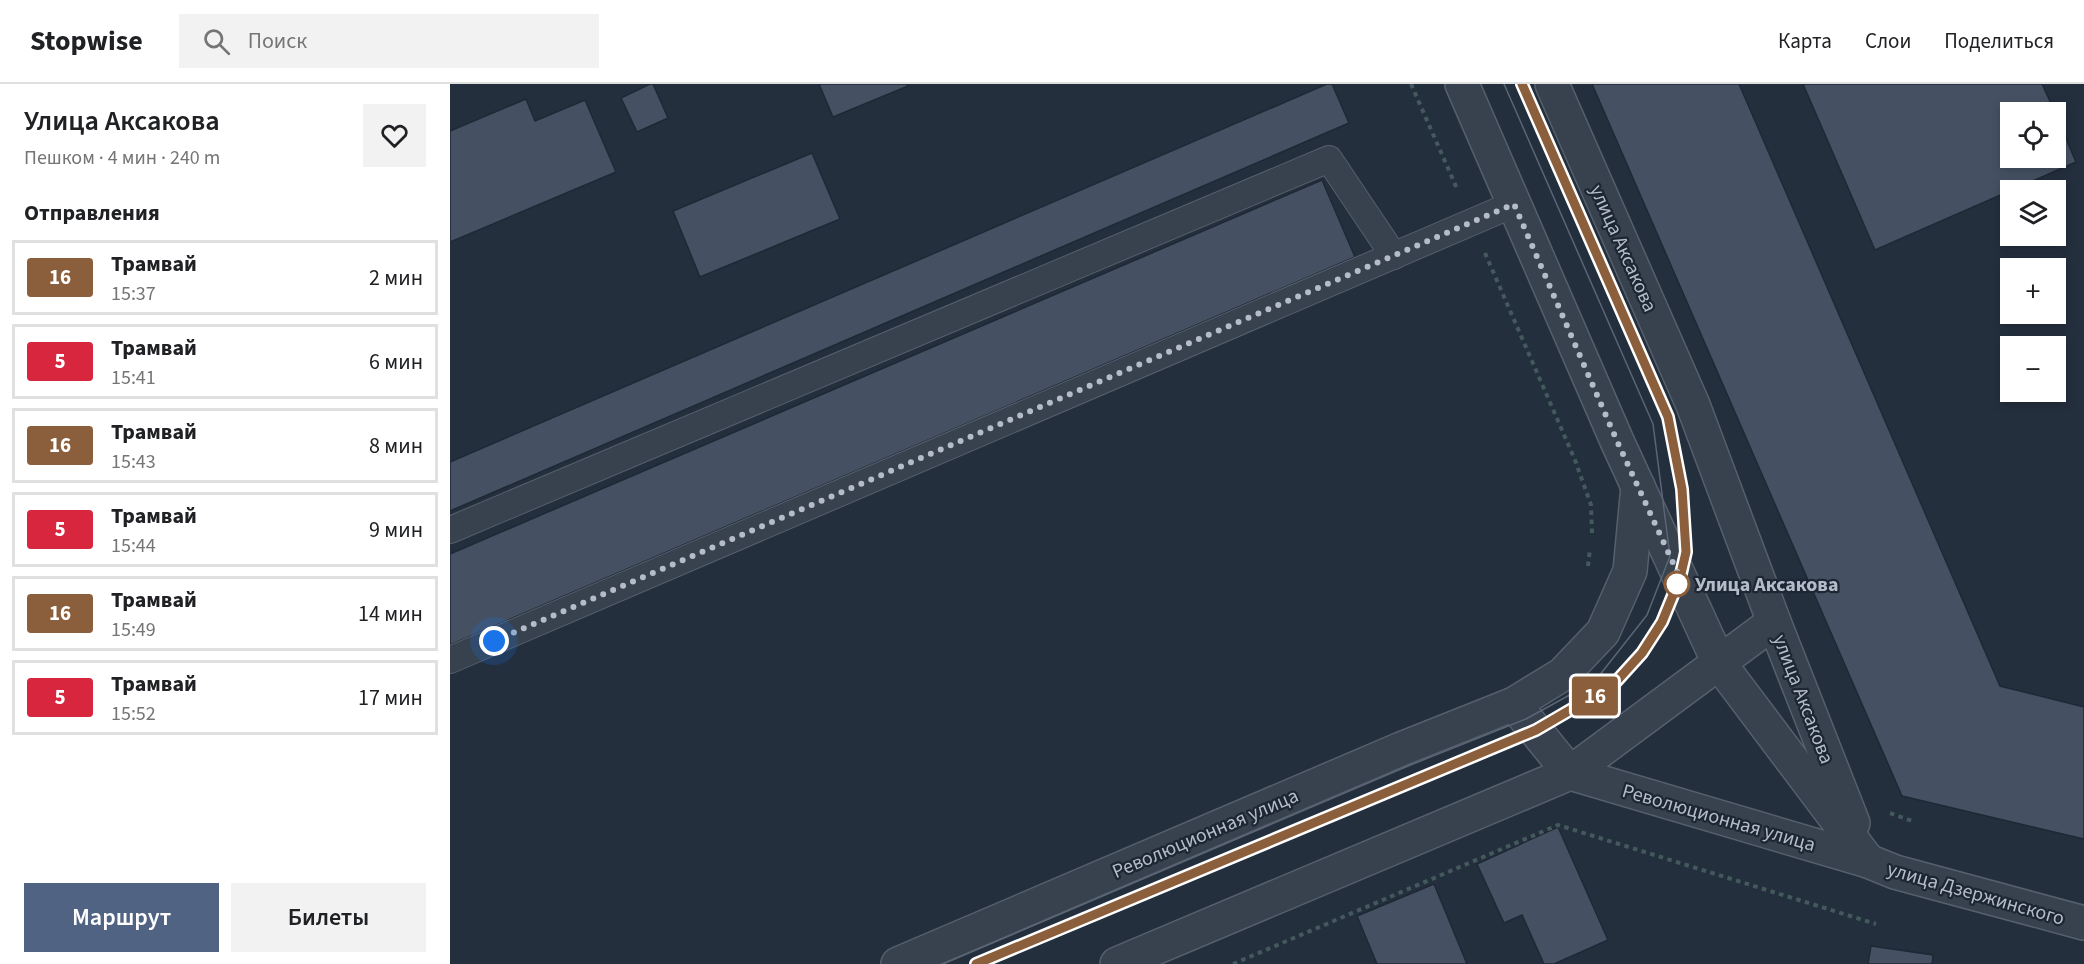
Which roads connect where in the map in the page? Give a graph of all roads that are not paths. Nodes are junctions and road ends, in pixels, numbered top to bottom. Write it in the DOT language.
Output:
graph roads {
  1 [pos="1462,84"];
  2 [pos="1552,84"];
  3 [pos="1514,204"];
  4 [pos="1394,256"];
  5 [pos="1638,486"];
  6 [pos="450,530"];
  7 [pos="1774,622"];
  8 [pos="450,660"];
  9 [pos="1719,663"];
  10 [pos="1514,704"];
  11 [pos="1570,773"];
  12 [pos="1868,861"];
  13 [pos="2084,923"];
  14 [pos="898,964"];
  15 [pos="1117,964"];
  1 -- 3 [label="street, улица Аксакова"];
  2 -- 7 [label="street, улица Аксакова"];
  3 -- 4 [label="lane"];
  3 -- 5 [label="street, улица Аксакова"];
  4 -- 6 [label="lane"];
  4 -- 8 [label="lane"];
  5 -- 9 [label="street, улица Аксакова"];
  5 -- 10 [label="street, Революционная улица"];
  7 -- 9 [label="street"];
  7 -- 12 [label="street, улица Аксакова"];
  9 -- 11 [label="street"];
  9 -- 12 [label="street, улица Аксакова"];
  10 -- 11 [label="street"];
  10 -- 14 [label="street, Революционная улица"];
  11 -- 12 [label="street, Революционная улица"];
  11 -- 15 [label="street"];
  12 -- 13 [label="street, улица Дзержинского"];
}
